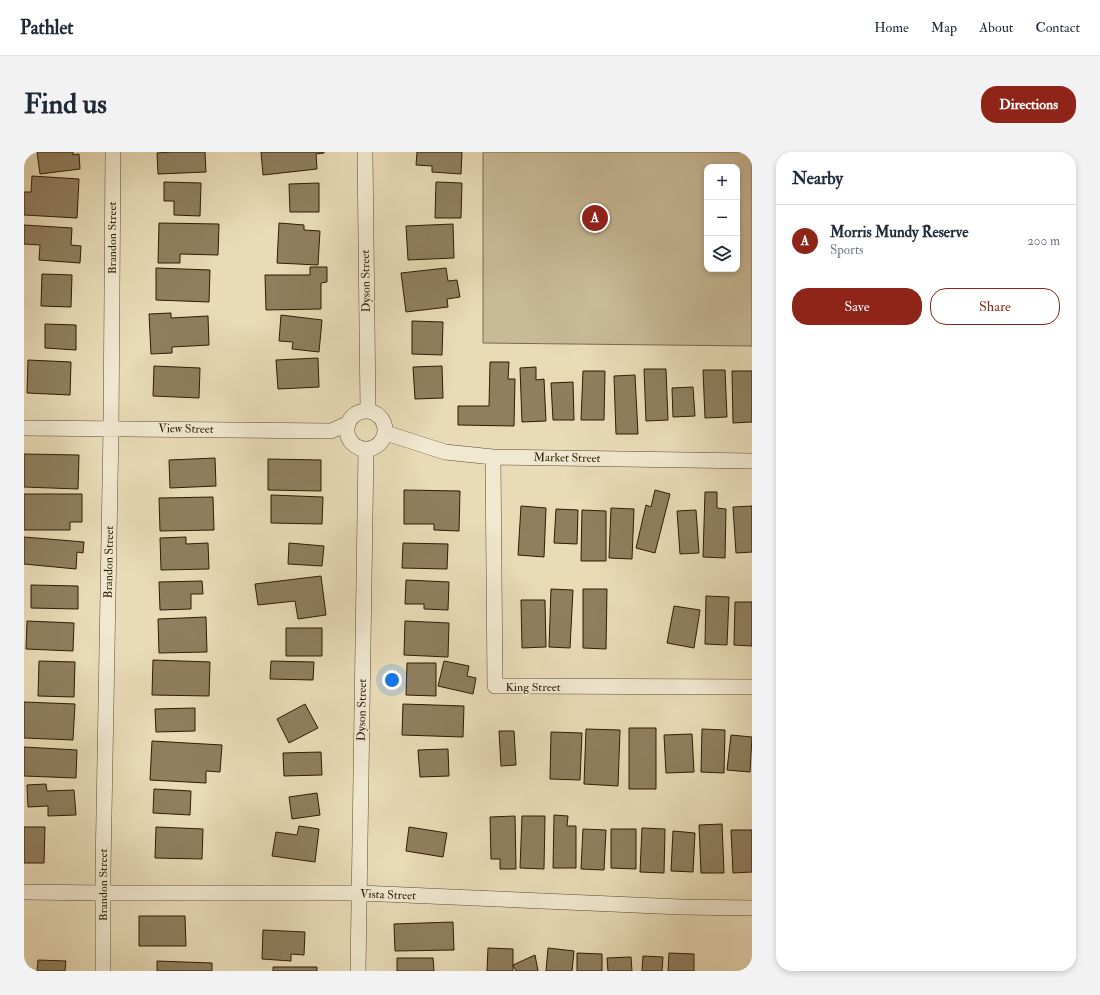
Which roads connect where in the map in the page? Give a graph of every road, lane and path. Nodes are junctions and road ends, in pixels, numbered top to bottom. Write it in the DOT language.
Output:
graph roads {
  1 [pos="113,152"];
  2 [pos="365,152"];
  3 [pos="368,410"];
  4 [pos="347,424"];
  5 [pos="24,428"];
  6 [pos="111,429"];
  7 [pos="386,433"];
  8 [pos="366,450"];
  9 [pos="493,457"];
  10 [pos="752,461"];
  11 [pos="752,687"];
  12 [pos="24,892"];
  13 [pos="102,893"];
  14 [pos="359,893"];
  15 [pos="752,908"];
  16 [pos="103,971"];
  17 [pos="358,971"];
  1 -- 6 [label="street, Brandon Street"];
  2 -- 3 [label="street, Dyson Street"];
  3 -- 4 [label="street"];
  3 -- 7 [label="street"];
  4 -- 6 [label="street, View Street"];
  4 -- 8 [label="street"];
  5 -- 6 [label="street, View Street"];
  6 -- 13 [label="street, Brandon Street"];
  7 -- 8 [label="street"];
  7 -- 9 [label="street, Market Street"];
  8 -- 14 [label="street, Dyson Street"];
  9 -- 10 [label="street, Market Street"];
  9 -- 11 [label="street, King Street"];
  12 -- 13 [label="street, Vista Street"];
  13 -- 14 [label="street, Vista Street"];
  13 -- 16 [label="street, Brandon Street"];
  14 -- 15 [label="street, Vista Street"];
  14 -- 17 [label="street, Dyson Street"];
}
